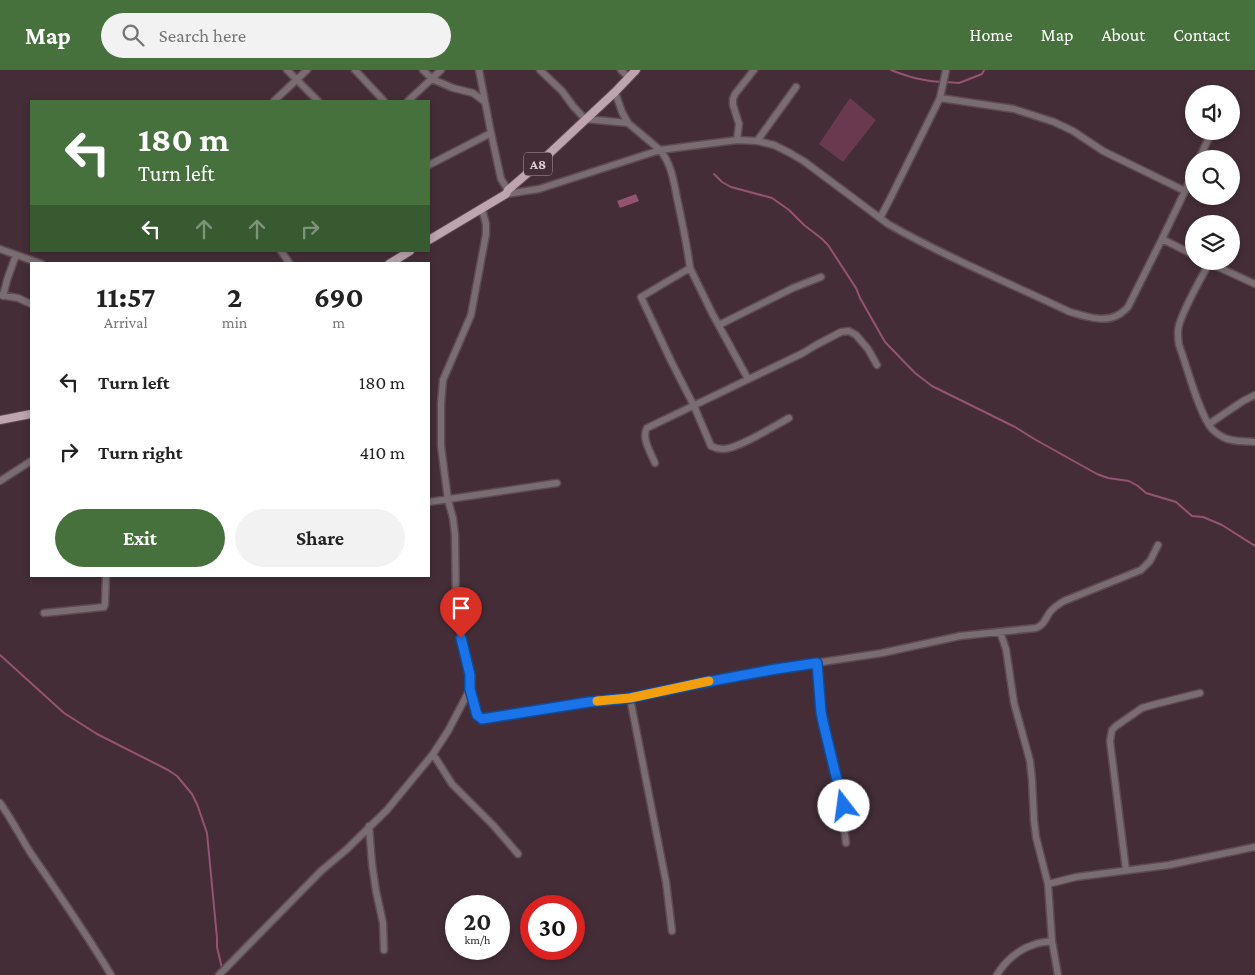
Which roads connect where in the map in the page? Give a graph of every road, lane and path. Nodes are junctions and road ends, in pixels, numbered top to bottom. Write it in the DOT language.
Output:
graph roads {
  1 [pos="287,70"];
  2 [pos="307,70"];
  3 [pos="355,70"];
  4 [pos="423,70"];
  5 [pos="441,70"];
  6 [pos="480,70"];
  7 [pos="540,70"];
  8 [pos="622,70"];
  9 [pos="636,70"];
  10 [pos="754,70"];
  11 [pos="946,70"];
  12 [pos="628,77"];
  13 [pos="296,80"];
  14 [pos="432,80"];
  15 [pos="796,87"];
  16 [pos="615,92"];
  17 [pos="940,98"];
  18 [pos="275,100"];
  19 [pos="317,100"];
  20 [pos="383,100"];
  21 [pos="409,100"];
  22 [pos="486,102"];
  23 [pos="585,119"];
  24 [pos="628,123"];
  25 [pos="491,133"];
  26 [pos="737,140"];
  27 [pos="757,142"];
  28 [pos="660,150"];
  29 [pos="430,164"];
  30 [pos="1185,190"];
  31 [pos="507,192"];
  32 [pos="482,209"];
  33 [pos="880,218"];
  34 [pos="430,239"];
  35 [pos="1162,239"];
  36 [pos="0,249"];
  37 [pos="1185,250"];
  38 [pos="408,252"];
  39 [pos="16,255"];
  40 [pos="36,262"];
  41 [pos="392,262"];
  42 [pos="690,268"];
  43 [pos="1204,270"];
  44 [pos="1225,270"];
  45 [pos="821,277"];
  46 [pos="1255,284"];
  47 [pos="1,296"];
  48 [pos="30,304"];
  49 [pos="719,325"];
  50 [pos="877,365"];
  51 [pos="748,379"];
  52 [pos="1255,395"];
  53 [pos="694,406"];
  54 [pos="30,414"];
  55 [pos="789,418"];
  56 [pos="0,420"];
  57 [pos="1209,424"];
  58 [pos="1255,442"];
  59 [pos="30,462"];
  60 [pos="655,463"];
  61 [pos="0,480"];
  62 [pos="557,483"];
  63 [pos="448,500"];
  64 [pos="430,502"];
  65 [pos="1158,545"];
  66 [pos="106,577"];
  67 [pos="44,613"];
  68 [pos="1000,632"];
  69 [pos="817,663"];
  70 [pos="470,689"];
  71 [pos="1200,693"];
  72 [pos="630,698"];
  73 [pos="433,754"];
  74 [pos="0,803"];
  75 [pos="369,826"];
  76 [pos="846,843"];
  77 [pos="1255,847"];
  78 [pos="518,854"];
  79 [pos="1126,870"];
  80 [pos="1048,884"];
  81 [pos="672,931"];
  82 [pos="1052,941"];
  83 [pos="384,950"];
  84 [pos="111,975"];
  85 [pos="219,975"];
  86 [pos="997,975"];
  87 [pos="1058,975"];
  1 -- 13 [label="street"];
  2 -- 13 [label="street"];
  3 -- 20 [label="street"];
  4 -- 14 [label="street"];
  5 -- 14 [label="street"];
  6 -- 22 [label="street"];
  7 -- 23 [label="street"];
  8 -- 12 [label="street"];
  9 -- 12 [label="main road, A8"];
  10 -- 26 [label="street"];
  11 -- 17 [label="street"];
  12 -- 16 [label="main road, A8"];
  13 -- 18 [label="street"];
  13 -- 19 [label="street"];
  14 -- 21 [label="street"];
  14 -- 22 [label="street"];
  15 -- 27 [label="street"];
  16 -- 23 [label="main road, A8"];
  16 -- 24 [label="street"];
  17 -- 30 [label="street"];
  17 -- 33 [label="street"];
  22 -- 25 [label="street"];
  23 -- 24 [label="street"];
  23 -- 31 [label="main road, A8"];
  24 -- 28 [label="street"];
  25 -- 29 [label="street"];
  25 -- 31 [label="street"];
  26 -- 27 [label="street"];
  26 -- 28 [label="street"];
  27 -- 33 [label="street"];
  28 -- 31 [label="street"];
  28 -- 42 [label="street"];
  30 -- 35 [label="street"];
  31 -- 32 [label="main road, A8"];
  32 -- 34 [label="main road, A8"];
  32 -- 63 [label="street"];
  33 -- 35 [label="street"];
  35 -- 37 [label="street"];
  36 -- 39 [label="street"];
  38 -- 41 [label="main road"];
  39 -- 40 [label="street"];
  39 -- 47 [label="street"];
  42 -- 49 [label="street"];
  42 -- 53 [label="street"];
  43 -- 57 [label="street"];
  44 -- 46 [label="street"];
  45 -- 49 [label="street"];
  47 -- 48 [label="street"];
  49 -- 51 [label="street"];
  50 -- 51 [label="street"];
  51 -- 53 [label="street"];
  52 -- 57 [label="street"];
  53 -- 55 [label="street"];
  53 -- 60 [label="street"];
  54 -- 56 [label="main road"];
  57 -- 58 [label="street"];
  59 -- 61 [label="street"];
  62 -- 63 [label="street"];
  63 -- 64 [label="street"];
  63 -- 70 [label="street"];
  65 -- 68 [label="street"];
  66 -- 67 [label="street"];
  68 -- 69 [label="street"];
  68 -- 80 [label="street"];
  69 -- 72 [label="street"];
  69 -- 76 [label="street"];
  70 -- 72 [label="street"];
  70 -- 73 [label="street"];
  71 -- 79 [label="street"];
  72 -- 81 [label="street"];
  73 -- 75 [label="street"];
  73 -- 78 [label="street"];
  74 -- 84 [label="street"];
  75 -- 83 [label="street"];
  75 -- 85 [label="street"];
  77 -- 79 [label="street"];
  79 -- 80 [label="street"];
  80 -- 82 [label="street"];
  82 -- 86 [label="street"];
  82 -- 87 [label="street"];
}
